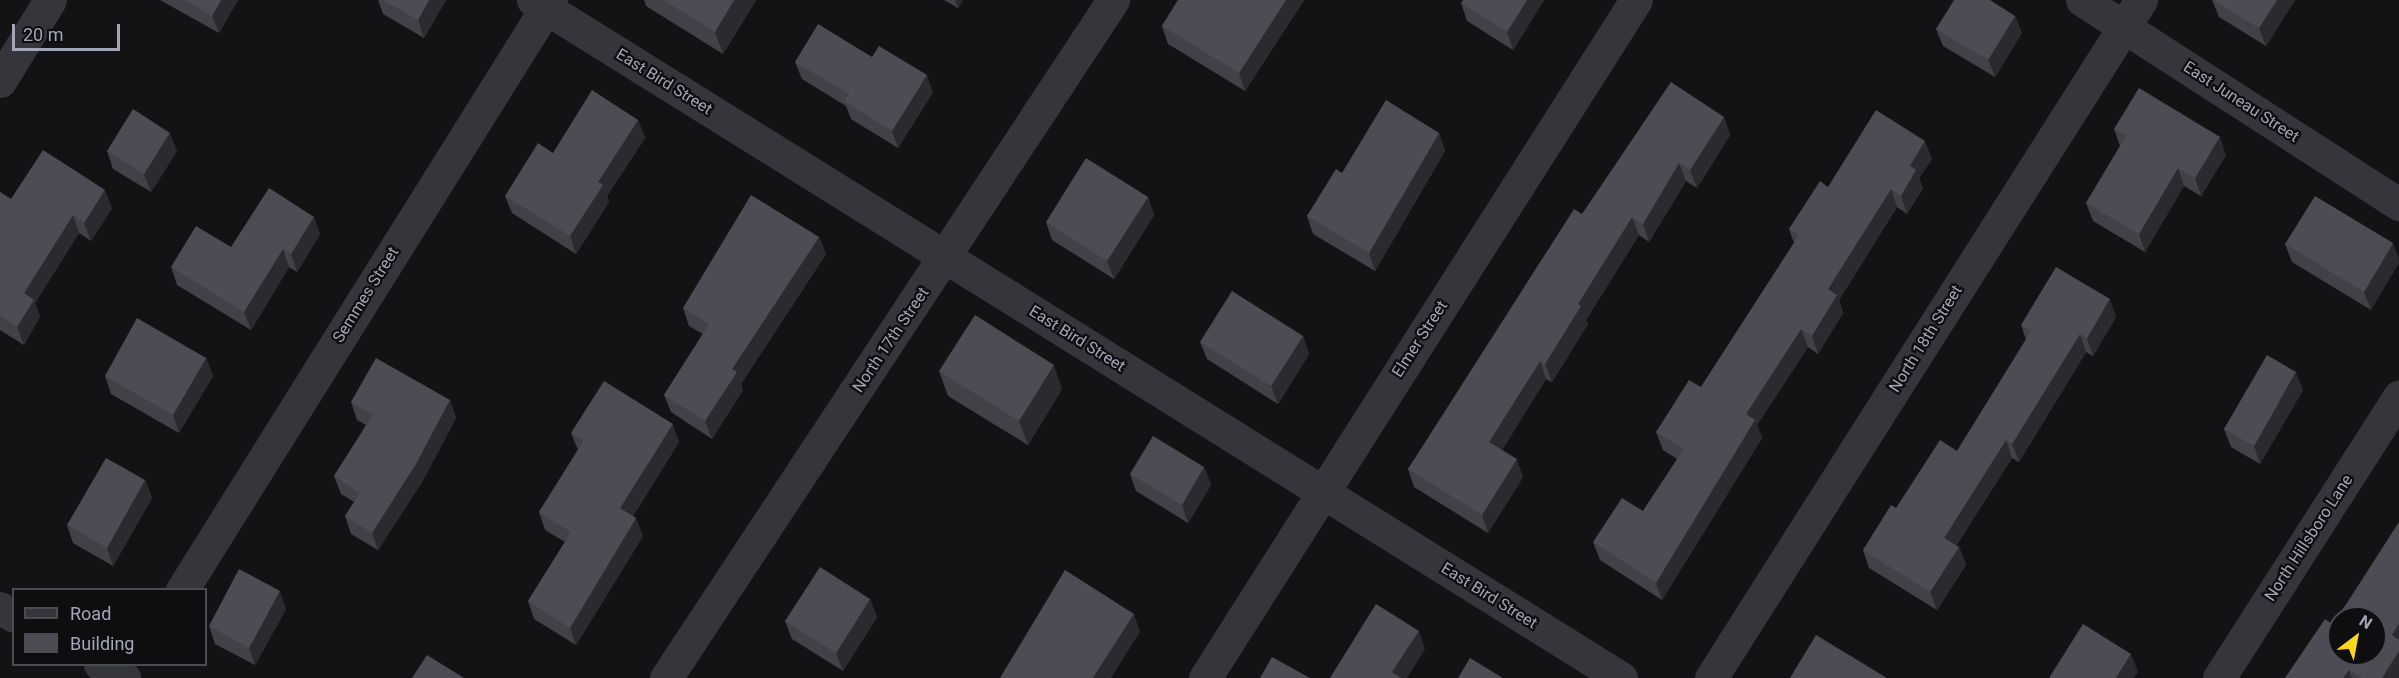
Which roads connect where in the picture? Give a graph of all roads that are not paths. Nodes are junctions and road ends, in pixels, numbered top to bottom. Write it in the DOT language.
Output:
graph roads {
  1 [pos="50,0"];
  2 [pos="1113,0"];
  3 [pos="1636,0"];
  4 [pos="2082,0"];
  5 [pos="543,3"];
  6 [pos="2132,13"];
  7 [pos="0,81"];
  8 [pos="2399,204"];
  9 [pos="945,258"];
  10 [pos="2399,397"];
  11 [pos="1323,491"];
  12 [pos="183,588"];
  13 [pos="104,666"];
  14 [pos="125,678"];
  15 [pos="666,678"];
  16 [pos="1205,678"];
  17 [pos="1620,678"];
  18 [pos="1711,678"];
  19 [pos="2219,678"];
  1 -- 7 [label="street"];
  2 -- 9 [label="street, North 17th Street"];
  3 -- 11 [label="street, Elmer Street"];
  4 -- 6 [label="street, East Juneau Street"];
  5 -- 9 [label="street, East Bird Street"];
  5 -- 12 [label="street, Semmes Street"];
  6 -- 8 [label="street, East Juneau Street"];
  6 -- 18 [label="street, North 18th Street"];
  9 -- 11 [label="street, East Bird Street"];
  9 -- 15 [label="street, North 17th Street"];
  10 -- 19 [label="street, North Hillsboro Lane"];
  11 -- 16 [label="street, Elmer Street"];
  11 -- 17 [label="street, East Bird Street"];
  13 -- 14 [label="street"];
}
